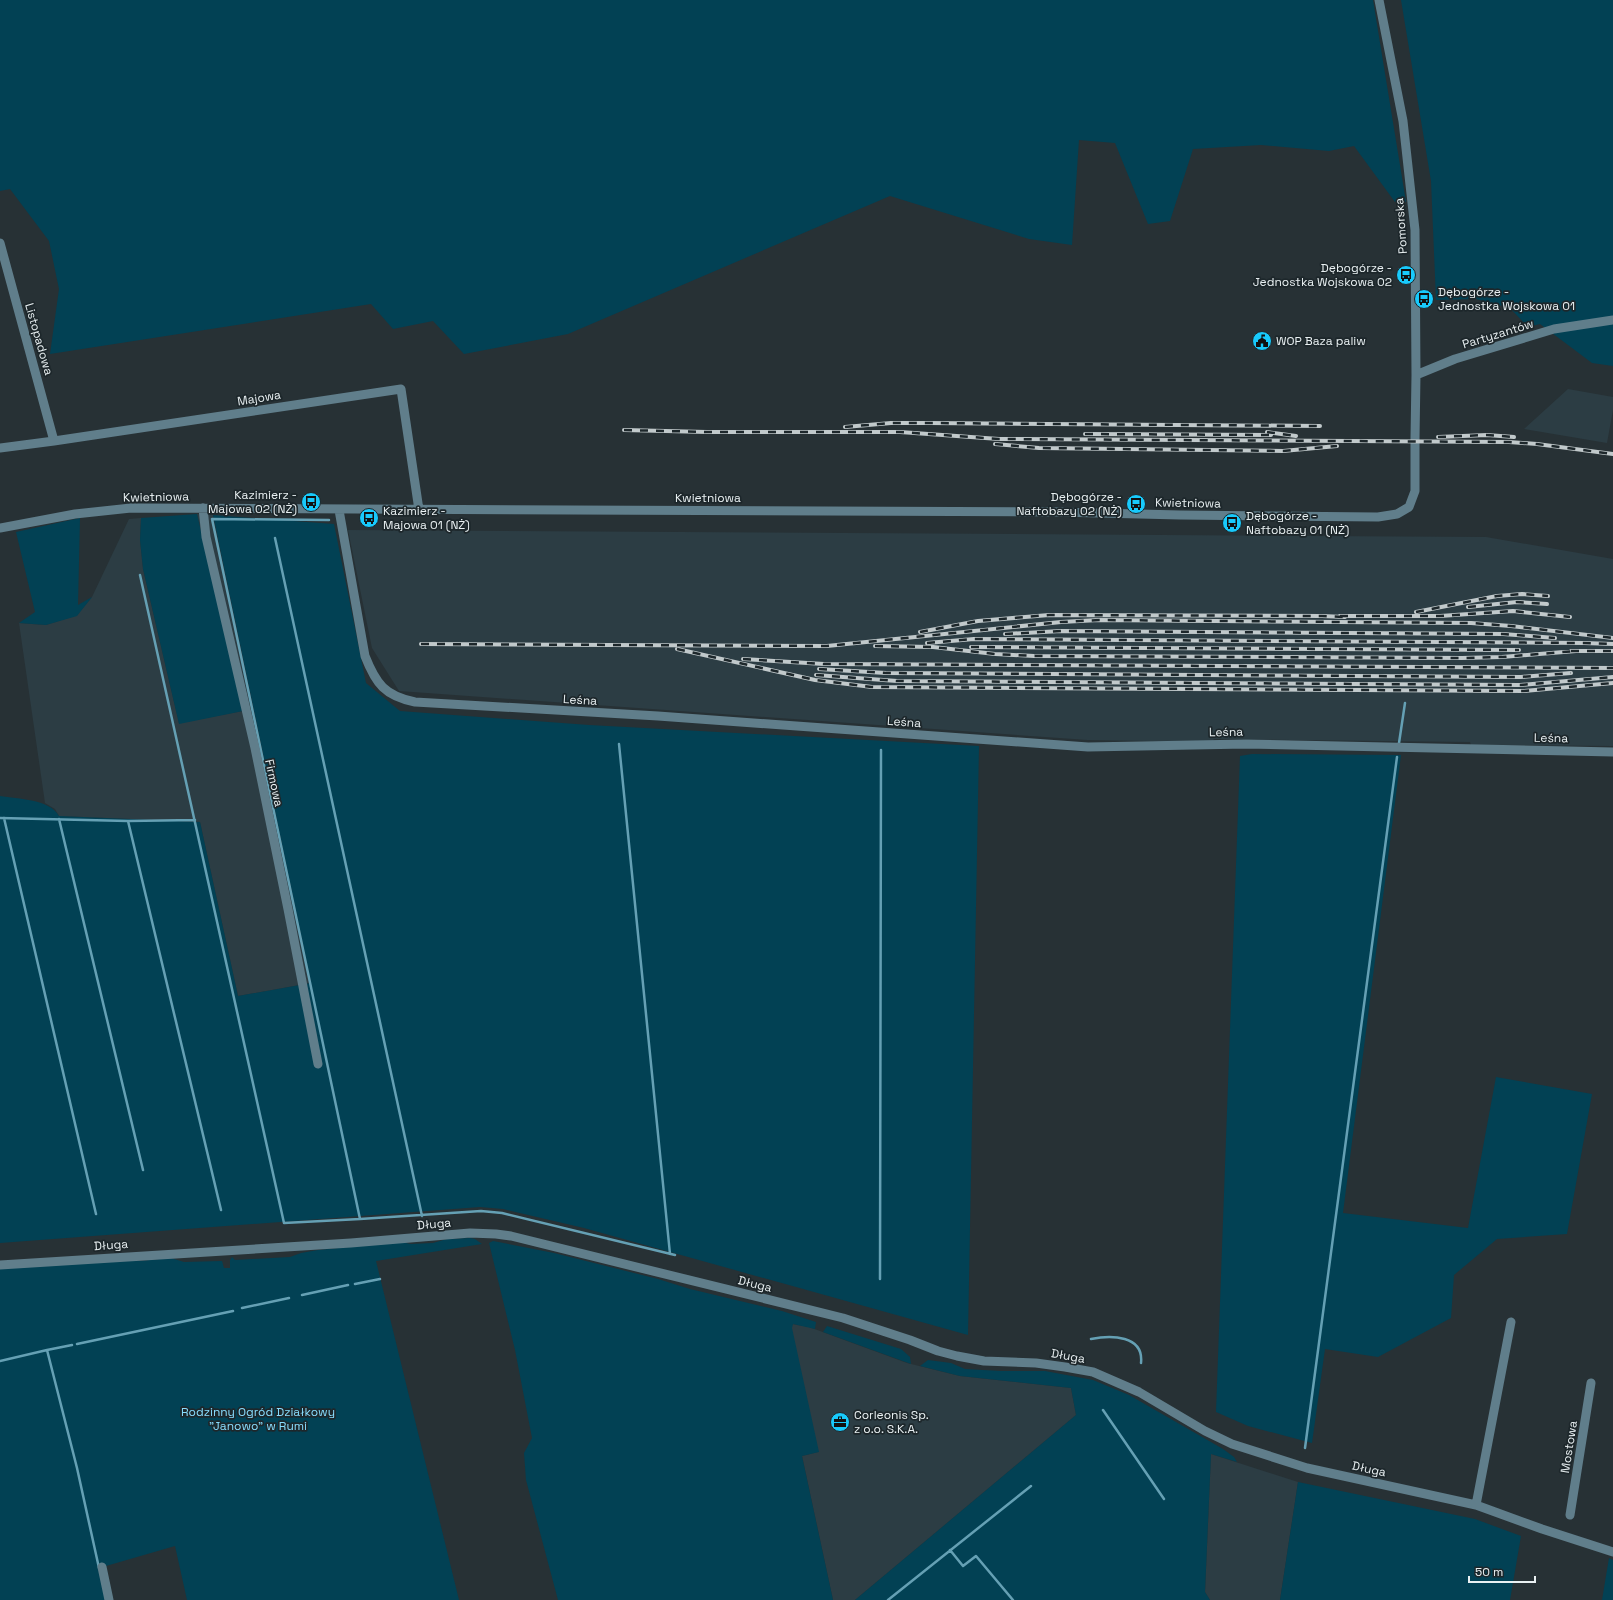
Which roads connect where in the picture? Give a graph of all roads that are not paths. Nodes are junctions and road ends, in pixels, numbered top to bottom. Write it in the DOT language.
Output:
graph roads {
  1 [pos="1379,0"];
  2 [pos="0,243"];
  3 [pos="1613,320"];
  4 [pos="1416,374"];
  5 [pos="54,442"];
  6 [pos="0,448"];
  7 [pos="1412,502"];
  8 [pos="203,508"];
  9 [pos="339,510"];
  10 [pos="419,510"];
  11 [pos="0,528"];
  12 [pos="1613,752"];
  13 [pos="318,1064"];
  14 [pos="0,1265"];
  15 [pos="1512,1322"];
  16 [pos="1591,1383"];
  17 [pos="1476,1505"];
  18 [pos="1570,1515"];
  19 [pos="1613,1552"];
  20 [pos="102,1567"];
  21 [pos="109,1600"];
  1 -- 4 [label="street, Pomorska"];
  2 -- 5 [label="street, Listopadowa"];
  3 -- 4 [label="street, Partyzantów"];
  4 -- 7 [label="street, Pomorska"];
  5 -- 6 [label="street, Majowa"];
  5 -- 10 [label="street, Majowa"];
  7 -- 10 [label="street, Kwietniowa"];
  8 -- 9 [label="street, Kwietniowa"];
  8 -- 11 [label="street, Kwietniowa"];
  8 -- 13 [label="street, Firmowa"];
  9 -- 10 [label="street, Kwietniowa"];
  9 -- 12 [label="street, Leśna"];
  14 -- 17 [label="street, Długa"];
  15 -- 17 [label="street"];
  16 -- 18 [label="street, Mostowa"];
  17 -- 19 [label="street, Długa"];
  20 -- 21 [label="street"];
}
